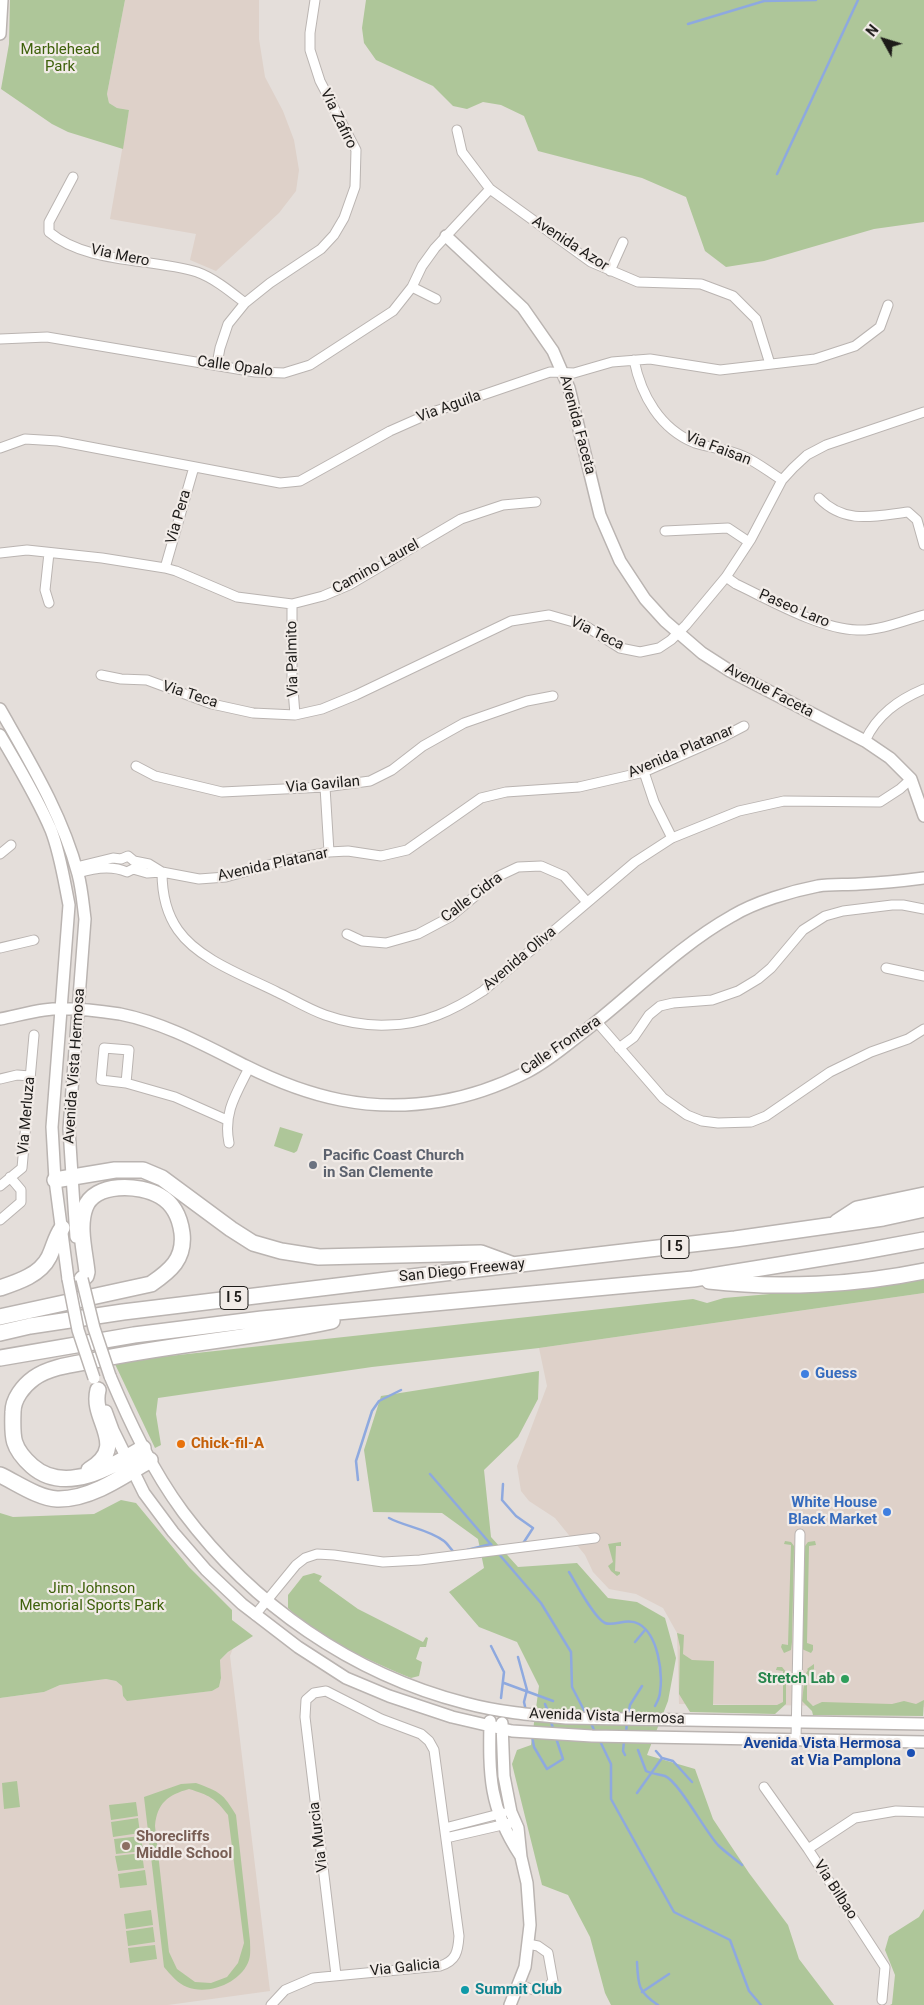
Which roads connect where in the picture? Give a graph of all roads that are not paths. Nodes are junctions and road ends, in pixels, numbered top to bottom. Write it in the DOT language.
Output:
graph roads {
  1 [pos="2,0"];
  2 [pos="316,0"];
  3 [pos="0,34"];
  4 [pos="457,130"];
  5 [pos="73,177"];
  6 [pos="490,189"];
  7 [pos="446,236"];
  8 [pos="623,242"];
  9 [pos="610,271"];
  10 [pos="412,287"];
  11 [pos="436,299"];
  12 [pos="245,303"];
  13 [pos="888,305"];
  14 [pos="0,339"];
  15 [pos="634,360"];
  16 [pos="217,364"];
  17 [pos="770,364"];
  18 [pos="564,372"];
  19 [pos="924,412"];
  20 [pos="0,448"];
  21 [pos="194,467"];
  22 [pos="782,480"];
  23 [pos="819,498"];
  24 [pos="536,502"];
  25 [pos="665,531"];
  26 [pos="749,542"];
  27 [pos="924,545"];
  28 [pos="49,552"];
  29 [pos="2,555"];
  30 [pos="165,568"];
  31 [pos="726,577"];
  32 [pos="49,603"];
  33 [pos="292,604"];
  34 [pos="924,615"];
  35 [pos="678,633"];
  36 [pos="101,675"];
  37 [pos="924,689"];
  38 [pos="553,696"];
  39 [pos="0,709"];
  40 [pos="295,715"];
  41 [pos="744,726"];
  42 [pos="0,735"];
  43 [pos="865,741"];
  44 [pos="136,766"];
  45 [pos="644,772"];
  46 [pos="911,779"];
  47 [pos="325,787"];
  48 [pos="924,788"];
  49 [pos="924,795"];
  50 [pos="924,816"];
  51 [pos="672,838"];
  52 [pos="11,845"];
  53 [pos="329,852"];
  54 [pos="0,854"];
  55 [pos="121,859"];
  56 [pos="133,865"];
  57 [pos="121,869"];
  58 [pos="77,870"];
  59 [pos="162,872"];
  60 [pos="924,878"];
  61 [pos="587,902"];
  62 [pos="924,909"];
  63 [pos="346,934"];
  64 [pos="34,940"];
  65 [pos="0,948"];
  66 [pos="886,968"];
  67 [pos="924,976"];
  68 [pos="60,1009"];
  69 [pos="78,1011"];
  70 [pos="0,1019"];
  71 [pos="597,1022"];
  72 [pos="924,1029"];
  73 [pos="34,1035"];
  74 [pos="619,1048"];
  75 [pos="250,1068"];
  76 [pos="30,1076"];
  77 [pos="0,1079"];
  78 [pos="126,1083"];
  79 [pos="226,1120"];
  80 [pos="228,1143"];
  81 [pos="10,1177"];
  82 [pos="71,1177"];
  83 [pos="56,1180"];
  84 [pos="0,1186"];
  85 [pos="924,1194"];
  86 [pos="924,1209"];
  87 [pos="0,1220"];
  88 [pos="834,1224"];
  89 [pos="62,1228"];
  90 [pos="924,1240"];
  91 [pos="515,1265"];
  92 [pos="924,1271"];
  93 [pos="75,1279"];
  94 [pos="693,1279"];
  95 [pos="0,1288"];
  96 [pos="393,1307"];
  97 [pos="0,1317"];
  98 [pos="0,1333"];
  99 [pos="0,1358"];
  100 [pos="96,1384"];
  101 [pos="146,1454"];
  102 [pos="129,1464"];
  103 [pos="0,1475"];
  104 [pos="85,1476"];
  105 [pos="800,1534"];
  106 [pos="595,1538"];
  107 [pos="267,1601"];
  108 [pos="255,1615"];
  109 [pos="306,1700"];
  110 [pos="500,1711"];
  111 [pos="796,1721"];
  112 [pos="924,1724"];
  113 [pos="490,1726"];
  114 [pos="507,1730"];
  115 [pos="796,1740"];
  116 [pos="924,1742"];
  117 [pos="764,1787"];
  118 [pos="924,1812"];
  119 [pos="513,1817"];
  120 [pos="501,1819"];
  121 [pos="445,1828"];
  122 [pos="446,1838"];
  123 [pos="808,1849"];
  124 [pos="521,1857"];
  125 [pos="528,1944"];
  126 [pos="336,1975"];
  127 [pos="518,1984"];
  128 [pos="882,2000"];
  129 [pos="270,2005"];
  130 [pos="510,2005"];
  1 -- 3 [label="main road"];
  2 -- 12 [label="street, Via Zafiro"];
  4 -- 6 [label="street, Avenida Azor"];
  5 -- 12 [label="street, Via Mero"];
  6 -- 7 [label="street, Calle Opalo"];
  6 -- 9 [label="street, Avenida Azor"];
  7 -- 10 [label="street, Calle Opalo"];
  7 -- 18 [label="main road, Avenida Faceta"];
  8 -- 9 [label="street"];
  9 -- 17 [label="street, Avenida Azor"];
  10 -- 11 [label="street"];
  10 -- 16 [label="street, Calle Opalo"];
  12 -- 16 [label="street, Via Zafiro"];
  13 -- 17 [label="street, Via Aguila"];
  14 -- 16 [label="street, Calle Opalo"];
  15 -- 17 [label="street, Via Aguila"];
  15 -- 18 [label="street, Via Aguila"];
  15 -- 22 [label="street, Via Faisan"];
  18 -- 21 [label="street, Via Aguila"];
  18 -- 35 [label="main road, Avenida Faceta"];
  19 -- 22 [label="street, Via Teca"];
  20 -- 21 [label="street, Via Aguila"];
  21 -- 30 [label="street, Via Pera"];
  22 -- 26 [label="street, Via Teca"];
  23 -- 27 [label="street"];
  24 -- 33 [label="street, Camino Laurel"];
  25 -- 26 [label="street"];
  26 -- 31 [label="street, Via Teca"];
  28 -- 29 [label="street, Camino Laurel"];
  28 -- 30 [label="street, Camino Laurel"];
  28 -- 32 [label="street"];
  30 -- 33 [label="street, Camino Laurel"];
  31 -- 34 [label="street, Paseo Laro"];
  31 -- 35 [label="street, Via Teca"];
  33 -- 40 [label="street, Via Palmito"];
  35 -- 40 [label="street, Via Teca"];
  35 -- 43 [label="main road, Avenue Faceta"];
  36 -- 40 [label="street, Via Teca"];
  37 -- 43 [label="street"];
  38 -- 47 [label="street, Via Gavilan"];
  39 -- 58 [label="main road, Avenida Vista Hermosa"];
  41 -- 45 [label="street, Avenida Platanar"];
  42 -- 68 [label="main road, Avenida Vista Hermosa"];
  43 -- 46 [label="main road"];
  44 -- 47 [label="street, Via Gavilan"];
  45 -- 51 [label="street"];
  45 -- 53 [label="street, Avenida Platanar"];
  46 -- 48 [label="main road"];
  46 -- 50 [label="main road"];
  46 -- 51 [label="street, Avenida Oliva"];
  47 -- 53 [label="street"];
  48 -- 49 [label="main road"];
  51 -- 61 [label="street, Avenida Oliva"];
  52 -- 54 [label="street"];
  53 -- 59 [label="street, Avenida Platanar"];
  55 -- 56 [label="street, Avenida Platanar"];
  55 -- 57 [label="street"];
  55 -- 58 [label="street, Avenida Platanar"];
  56 -- 57 [label="street, Avenida Platanar"];
  56 -- 59 [label="street, Avenida Platanar"];
  57 -- 58 [label="street, Avenida Platanar"];
  58 -- 69 [label="main road, Avenida Vista Hermosa"];
  59 -- 61 [label="street, Avenida Oliva"];
  60 -- 71 [label="main road, Calle Frontera"];
  61 -- 63 [label="street, Calle Cidra"];
  62 -- 74 [label="street"];
  64 -- 65 [label="street"];
  66 -- 67 [label="street"];
  68 -- 69 [label="main road, Calle Frontera"];
  68 -- 70 [label="main road, Calle Frontera"];
  68 -- 83 [label="main road, Avenida Vista Hermosa"];
  69 -- 75 [label="main road, Calle Frontera"];
  69 -- 82 [label="main road, Avenida Vista Hermosa"];
  71 -- 74 [label="street"];
  71 -- 75 [label="main road, Calle Frontera"];
  72 -- 74 [label="street"];
  73 -- 76 [label="street, Via Merluza"];
  75 -- 79 [label="street"];
  76 -- 77 [label="street"];
  76 -- 81 [label="street, Via Merluza"];
  78 -- 78 [label="street"];
  78 -- 79 [label="street"];
  79 -- 80 [label="street"];
  81 -- 84 [label="street, Via Merluza"];
  81 -- 87 [label="street"];
  82 -- 83 [label="highway"];
  82 -- 91 [label="highway"];
  82 -- 93 [label="main road, Avenida Vista Hermosa"];
  83 -- 89 [label="main road, Avenida Vista Hermosa"];
  85 -- 88 [label="highway"];
  86 -- 88 [label="highway, San Diego Freeway / I 5"];
  88 -- 91 [label="highway, San Diego Freeway / I 5"];
  89 -- 93 [label="main road, Avenida Vista Hermosa"];
  89 -- 95 [label="highway"];
  90 -- 94 [label="highway, San Diego Freeway / I 5"];
  91 -- 98 [label="highway, San Diego Freeway / I 5"];
  92 -- 94 [label="highway"];
  93 -- 97 [label="highway"];
  93 -- 100 [label="main road, Avenida Vista Hermosa, bridge"];
  93 -- 101 [label="main road, Avenida Vista Hermosa, bridge"];
  94 -- 96 [label="highway, San Diego Freeway / I 5"];
  96 -- 99 [label="highway, San Diego Freeway / I 5"];
  96 -- 104 [label="highway"];
  100 -- 102 [label="main road, Avenida Vista Hermosa"];
  100 -- 104 [label="highway"];
  101 -- 102 [label="highway"];
  101 -- 107 [label="main road, Avenida Vista Hermosa"];
  102 -- 103 [label="highway"];
  102 -- 104 [label="highway"];
  102 -- 108 [label="main road, Avenida Vista Hermosa"];
  105 -- 111 [label="street"];
  106 -- 107 [label="street"];
  107 -- 108 [label="street"];
  107 -- 110 [label="main road, Avenida Vista Hermosa"];
  108 -- 113 [label="main road, Avenida Vista Hermosa"];
  109 -- 121 [label="street, Via Galicia"];
  109 -- 126 [label="street, Via Murcia"];
  110 -- 111 [label="main road, Avenida Vista Hermosa"];
  110 -- 113 [label="main road"];
  110 -- 114 [label="main road"];
  111 -- 112 [label="main road, Avenida Vista Hermosa"];
  111 -- 115 [label="street"];
  113 -- 114 [label="main road, Avenida Vista Hermosa"];
  113 -- 120 [label="main road"];
  114 -- 115 [label="main road, Avenida Vista Hermosa"];
  114 -- 119 [label="main road"];
  115 -- 116 [label="main road, Avenida Vista Hermosa"];
  117 -- 123 [label="street, Via Bilbao"];
  118 -- 123 [label="street"];
  119 -- 120 [label="street"];
  119 -- 124 [label="main road"];
  120 -- 121 [label="street"];
  120 -- 122 [label="street"];
  120 -- 124 [label="main road"];
  121 -- 122 [label="street, Via Galicia"];
  122 -- 126 [label="street, Via Galicia"];
  123 -- 128 [label="street, Via Bilbao"];
  124 -- 125 [label="main road"];
  125 -- 127 [label="main road"];
  125 -- 127 [label="street"];
  126 -- 129 [label="street, Via Galicia"];
  127 -- 130 [label="main road"];
}
